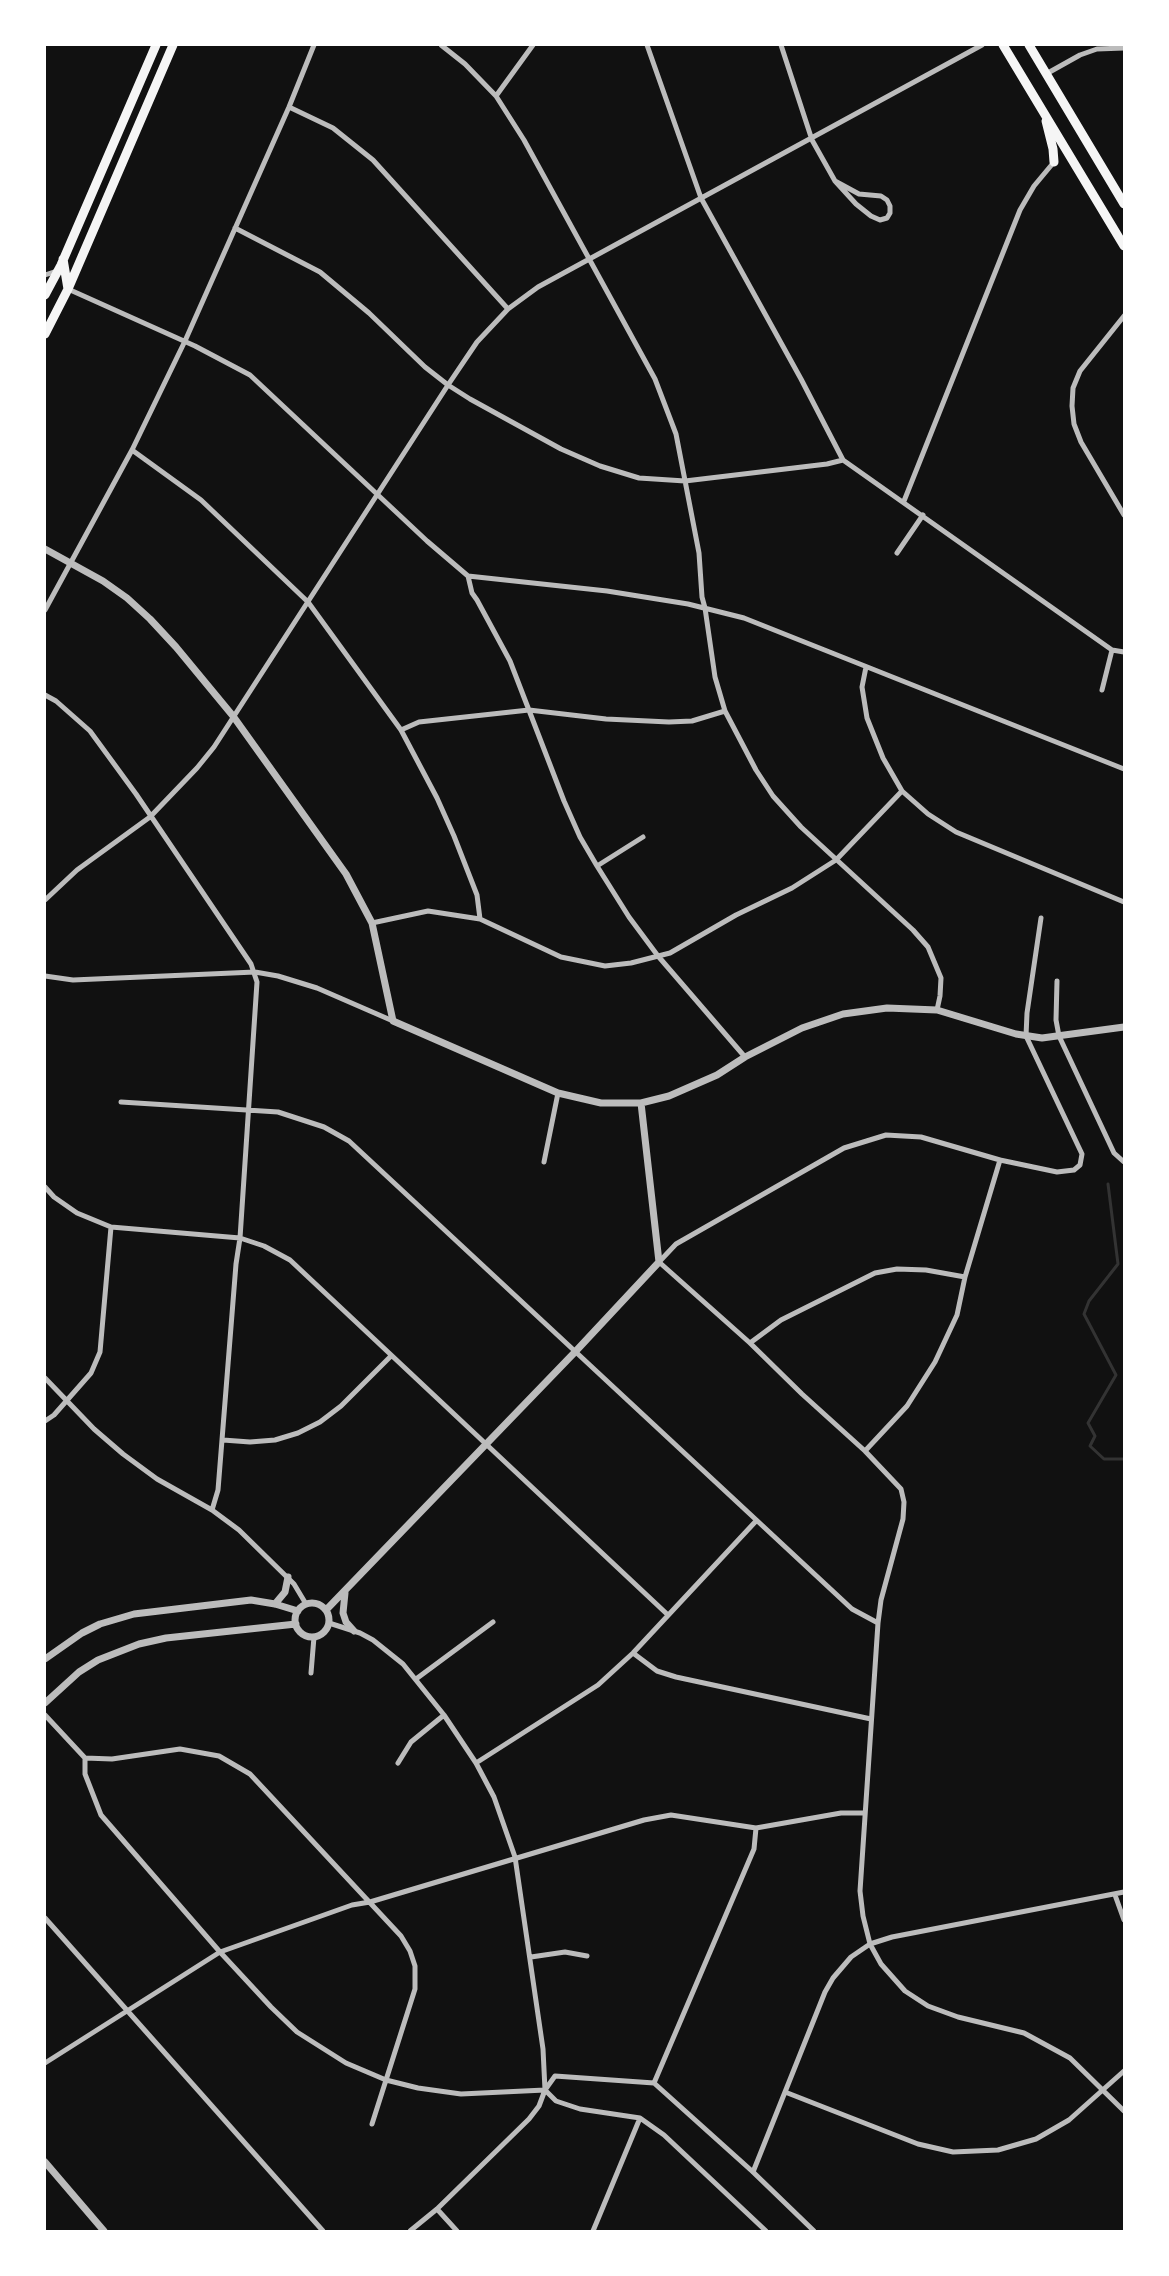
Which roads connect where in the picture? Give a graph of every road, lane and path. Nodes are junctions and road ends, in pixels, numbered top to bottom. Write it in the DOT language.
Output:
graph roads {
  1 [pos="156,45"];
  2 [pos="173,45"];
  3 [pos="314,45"];
  4 [pos="441,45"];
  5 [pos="533,45"];
  6 [pos="647,45"];
  7 [pos="781,45"];
  8 [pos="982,45"];
  9 [pos="1003,45"];
  10 [pos="1029,45"];
  11 [pos="974,47"];
  12 [pos="1124,48"];
  13 [pos="1046,74"];
  14 [pos="496,96"];
  15 [pos="289,107"];
  16 [pos="1044,110"];
  17 [pos="812,140"];
  18 [pos="1054,162"];
  19 [pos="835,181"];
  20 [pos="700,198"];
  21 [pos="1124,204"];
  22 [pos="235,228"];
  23 [pos="1124,246"];
  24 [pos="63,259"];
  25 [pos="589,259"];
  26 [pos="57,271"];
  27 [pos="45,275"];
  28 [pos="68,289"];
  29 [pos="45,296"];
  30 [pos="508,309"];
  31 [pos="1124,316"];
  32 [pos="45,334"];
  33 [pos="185,341"];
  34 [pos="448,385"];
  35 [pos="132,450"];
  36 [pos="843,460"];
  37 [pos="685,481"];
  38 [pos="377,493"];
  39 [pos="903,501"];
  40 [pos="923,515"];
  41 [pos="1124,515"];
  42 [pos="45,549"];
  43 [pos="897,553"];
  44 [pos="70,563"];
  45 [pos="468,576"];
  46 [pos="308,602"];
  47 [pos="705,608"];
  48 [pos="45,610"];
  49 [pos="1112,650"];
  50 [pos="1124,652"];
  51 [pos="866,667"];
  52 [pos="1102,690"];
  53 [pos="45,695"];
  54 [pos="529,710"];
  55 [pos="725,711"];
  56 [pos="233,716"];
  57 [pos="400,730"];
  58 [pos="1124,770"];
  59 [pos="902,791"];
  60 [pos="150,817"];
  61 [pos="643,837"];
  62 [pos="836,860"];
  63 [pos="597,866"];
  64 [pos="45,900"];
  65 [pos="1124,902"];
  66 [pos="1041,918"];
  67 [pos="480,919"];
  68 [pos="372,923"];
  69 [pos="658,956"];
  70 [pos="255,972"];
  71 [pos="45,976"];
  72 [pos="1057,981"];
  73 [pos="937,1010"];
  74 [pos="393,1022"];
  75 [pos="1124,1028"];
  76 [pos="1026,1036"];
  77 [pos="1059,1036"];
  78 [pos="745,1057"];
  79 [pos="558,1093"];
  80 [pos="121,1102"];
  81 [pos="641,1102"];
  82 [pos="248,1109"];
  83 [pos="1000,1160"];
  84 [pos="544,1162"];
  85 [pos="1123,1162"];
  86 [pos="45,1188"];
  87 [pos="111,1227"];
  88 [pos="240,1238"];
  89 [pos="659,1262"];
  90 [pos="966,1277"];
  91 [pos="750,1343"];
  92 [pos="575,1352"];
  93 [pos="391,1356"];
  94 [pos="45,1378"];
  95 [pos="67,1401"];
  96 [pos="45,1421"];
  97 [pos="223,1440"];
  98 [pos="486,1445"];
  99 [pos="865,1451"];
  100 [pos="212,1510"];
  101 [pos="756,1521"];
  102 [pos="288,1577"];
  103 [pos="346,1590"];
  104 [pos="275,1604"];
  105 [pos="306,1604"];
  106 [pos="326,1610"];
  107 [pos="298,1611"];
  108 [pos="668,1615"];
  109 [pos="493,1622"];
  110 [pos="329,1623"];
  111 [pos="878,1623"];
  112 [pos="296,1624"];
  113 [pos="354,1631"];
  114 [pos="314,1637"];
  115 [pos="633,1653"];
  116 [pos="45,1659"];
  117 [pos="311,1673"];
  118 [pos="416,1679"];
  119 [pos="45,1703"];
  120 [pos="45,1715"];
  121 [pos="444,1715"];
  122 [pos="871,1719"];
  123 [pos="85,1758"];
  124 [pos="398,1763"];
  125 [pos="476,1763"];
  126 [pos="865,1813"];
  127 [pos="756,1828"];
  128 [pos="516,1857"];
  129 [pos="1124,1892"];
  130 [pos="1115,1895"];
  131 [pos="370,1902"];
  132 [pos="45,1918"];
  133 [pos="1124,1920"];
  134 [pos="870,1944"];
  135 [pos="220,1952"];
  136 [pos="587,1956"];
  137 [pos="531,1957"];
  138 [pos="126,2010"];
  139 [pos="45,2063"];
  140 [pos="1124,2071"];
  141 [pos="386,2080"];
  142 [pos="654,2083"];
  143 [pos="546,2090"];
  144 [pos="1104,2090"];
  145 [pos="785,2092"];
  146 [pos="1124,2111"];
  147 [pos="640,2118"];
  148 [pos="372,2124"];
  149 [pos="45,2162"];
  150 [pos="753,2172"];
  151 [pos="437,2209"];
  152 [pos="104,2231"];
  153 [pos="323,2231"];
  154 [pos="410,2231"];
  155 [pos="457,2231"];
  156 [pos="593,2231"];
  157 [pos="766,2231"];
  158 [pos="814,2231"];
  1 -- 24 [label="main road"];
  2 -- 28 [label="main road"];
  3 -- 15 [label="street"];
  4 -- 14 [label="street"];
  5 -- 14 [label="street"];
  6 -- 20 [label="street"];
  7 -- 17 [label="street"];
  8 -- 11 [label="street"];
  9 -- 16 [label="main road"];
  10 -- 13 [label="main road"];
  11 -- 17 [label="street"];
  12 -- 13 [label="street"];
  13 -- 21 [label="main road"];
  14 -- 25 [label="street"];
  15 -- 22 [label="street"];
  15 -- 30 [label="street"];
  16 -- 18 [label="main road"];
  16 -- 23 [label="main road"];
  17 -- 19 [label="street"];
  17 -- 20 [label="street"];
  18 -- 39 [label="street"];
  19 -- 19 [label="street"];
  20 -- 25 [label="street"];
  20 -- 36 [label="street"];
  22 -- 33 [label="street"];
  22 -- 34 [label="street"];
  24 -- 26 [label="main road"];
  24 -- 28 [label="main road"];
  25 -- 30 [label="street"];
  25 -- 37 [label="street"];
  26 -- 27 [label="street"];
  26 -- 29 [label="main road"];
  28 -- 29 [label="main road"];
  28 -- 32 [label="main road"];
  28 -- 33 [label="street"];
  30 -- 34 [label="street"];
  31 -- 41 [label="street"];
  33 -- 35 [label="street"];
  33 -- 38 [label="street"];
  34 -- 37 [label="street"];
  34 -- 38 [label="street"];
  35 -- 44 [label="street"];
  35 -- 46 [label="street"];
  36 -- 37 [label="street"];
  36 -- 39 [label="street"];
  37 -- 47 [label="street"];
  38 -- 45 [label="street"];
  38 -- 46 [label="street"];
  39 -- 40 [label="street"];
  40 -- 43 [label="street"];
  40 -- 49 [label="street"];
  42 -- 44 [label="street"];
  44 -- 48 [label="street"];
  44 -- 56 [label="street"];
  45 -- 47 [label="street"];
  45 -- 54 [label="street"];
  46 -- 56 [label="street"];
  46 -- 57 [label="street"];
  47 -- 51 [label="street"];
  47 -- 55 [label="street"];
  49 -- 50 [label="street"];
  49 -- 52 [label="street"];
  51 -- 58 [label="street"];
  51 -- 59 [label="street"];
  53 -- 60 [label="street"];
  54 -- 55 [label="street"];
  54 -- 57 [label="street"];
  54 -- 63 [label="street"];
  55 -- 62 [label="street"];
  56 -- 60 [label="street"];
  56 -- 68 [label="street"];
  57 -- 67 [label="street"];
  59 -- 62 [label="street"];
  59 -- 65 [label="street"];
  60 -- 64 [label="street"];
  60 -- 70 [label="street"];
  61 -- 63 [label="street"];
  62 -- 69 [label="street"];
  62 -- 73 [label="street"];
  63 -- 69 [label="street"];
  66 -- 76 [label="street"];
  67 -- 68 [label="street"];
  67 -- 69 [label="street"];
  68 -- 74 [label="street"];
  69 -- 78 [label="street"];
  70 -- 71 [label="street"];
  70 -- 74 [label="street"];
  70 -- 82 [label="street"];
  72 -- 77 [label="street"];
  73 -- 76 [label="street"];
  73 -- 78 [label="street"];
  74 -- 79 [label="street"];
  75 -- 77 [label="street"];
  76 -- 77 [label="street"];
  76 -- 83 [label="street"];
  77 -- 85 [label="street"];
  78 -- 81 [label="street"];
  79 -- 81 [label="street"];
  79 -- 84 [label="street"];
  80 -- 82 [label="street"];
  81 -- 89 [label="street"];
  82 -- 88 [label="street"];
  82 -- 92 [label="street"];
  83 -- 89 [label="street"];
  83 -- 90 [label="street"];
  86 -- 87 [label="street"];
  87 -- 88 [label="street"];
  87 -- 95 [label="street"];
  88 -- 93 [label="street"];
  88 -- 97 [label="street"];
  89 -- 91 [label="street"];
  89 -- 92 [label="street"];
  90 -- 91 [label="street"];
  90 -- 99 [label="street"];
  91 -- 99 [label="street"];
  92 -- 98 [label="street"];
  92 -- 101 [label="street"];
  93 -- 97 [label="street"];
  93 -- 98 [label="street"];
  94 -- 95 [label="street"];
  95 -- 96 [label="street"];
  95 -- 100 [label="street"];
  97 -- 100 [label="street"];
  98 -- 103 [label="street"];
  98 -- 108 [label="street"];
  99 -- 111 [label="street"];
  100 -- 102 [label="street"];
  101 -- 108 [label="street"];
  101 -- 111 [label="street"];
  102 -- 104 [label="street"];
  102 -- 105 [label="street"];
  103 -- 106 [label="street"];
  103 -- 113 [label="street"];
  104 -- 107 [label="street"];
  104 -- 116 [label="street"];
  105 -- 106 [label="street"];
  105 -- 107 [label="street"];
  106 -- 110 [label="street"];
  107 -- 112 [label="street"];
  108 -- 115 [label="street"];
  109 -- 118 [label="street"];
  110 -- 113 [label="street"];
  110 -- 114 [label="street"];
  111 -- 122 [label="street"];
  112 -- 114 [label="street"];
  112 -- 119 [label="street"];
  113 -- 118 [label="street"];
  114 -- 117 [label="street"];
  115 -- 122 [label="street"];
  115 -- 125 [label="street"];
  118 -- 121 [label="street"];
  120 -- 123 [label="street"];
  121 -- 124 [label="street"];
  121 -- 125 [label="street"];
  122 -- 126 [label="street"];
  123 -- 131 [label="street"];
  123 -- 135 [label="street"];
  125 -- 128 [label="street"];
  126 -- 127 [label="street"];
  126 -- 134 [label="street"];
  127 -- 128 [label="street"];
  127 -- 142 [label="street"];
  128 -- 131 [label="street"];
  128 -- 137 [label="street"];
  129 -- 130 [label="street"];
  130 -- 133 [label="street"];
  130 -- 134 [label="street"];
  131 -- 135 [label="street"];
  131 -- 141 [label="street"];
  132 -- 138 [label="street"];
  134 -- 144 [label="street"];
  134 -- 145 [label="street"];
  135 -- 138 [label="street"];
  135 -- 141 [label="street"];
  136 -- 137 [label="street"];
  137 -- 143 [label="street"];
  138 -- 139 [label="street"];
  138 -- 153 [label="street"];
  140 -- 144 [label="street"];
  141 -- 143 [label="street"];
  141 -- 148 [label="street"];
  142 -- 143 [label="street"];
  142 -- 150 [label="street"];
  143 -- 147 [label="street"];
  143 -- 151 [label="street"];
  144 -- 145 [label="street"];
  144 -- 146 [label="street"];
  145 -- 150 [label="street"];
  147 -- 156 [label="street"];
  147 -- 157 [label="street"];
  149 -- 152 [label="street"];
  150 -- 158 [label="street"];
  151 -- 154 [label="street"];
  151 -- 155 [label="street"];
}
